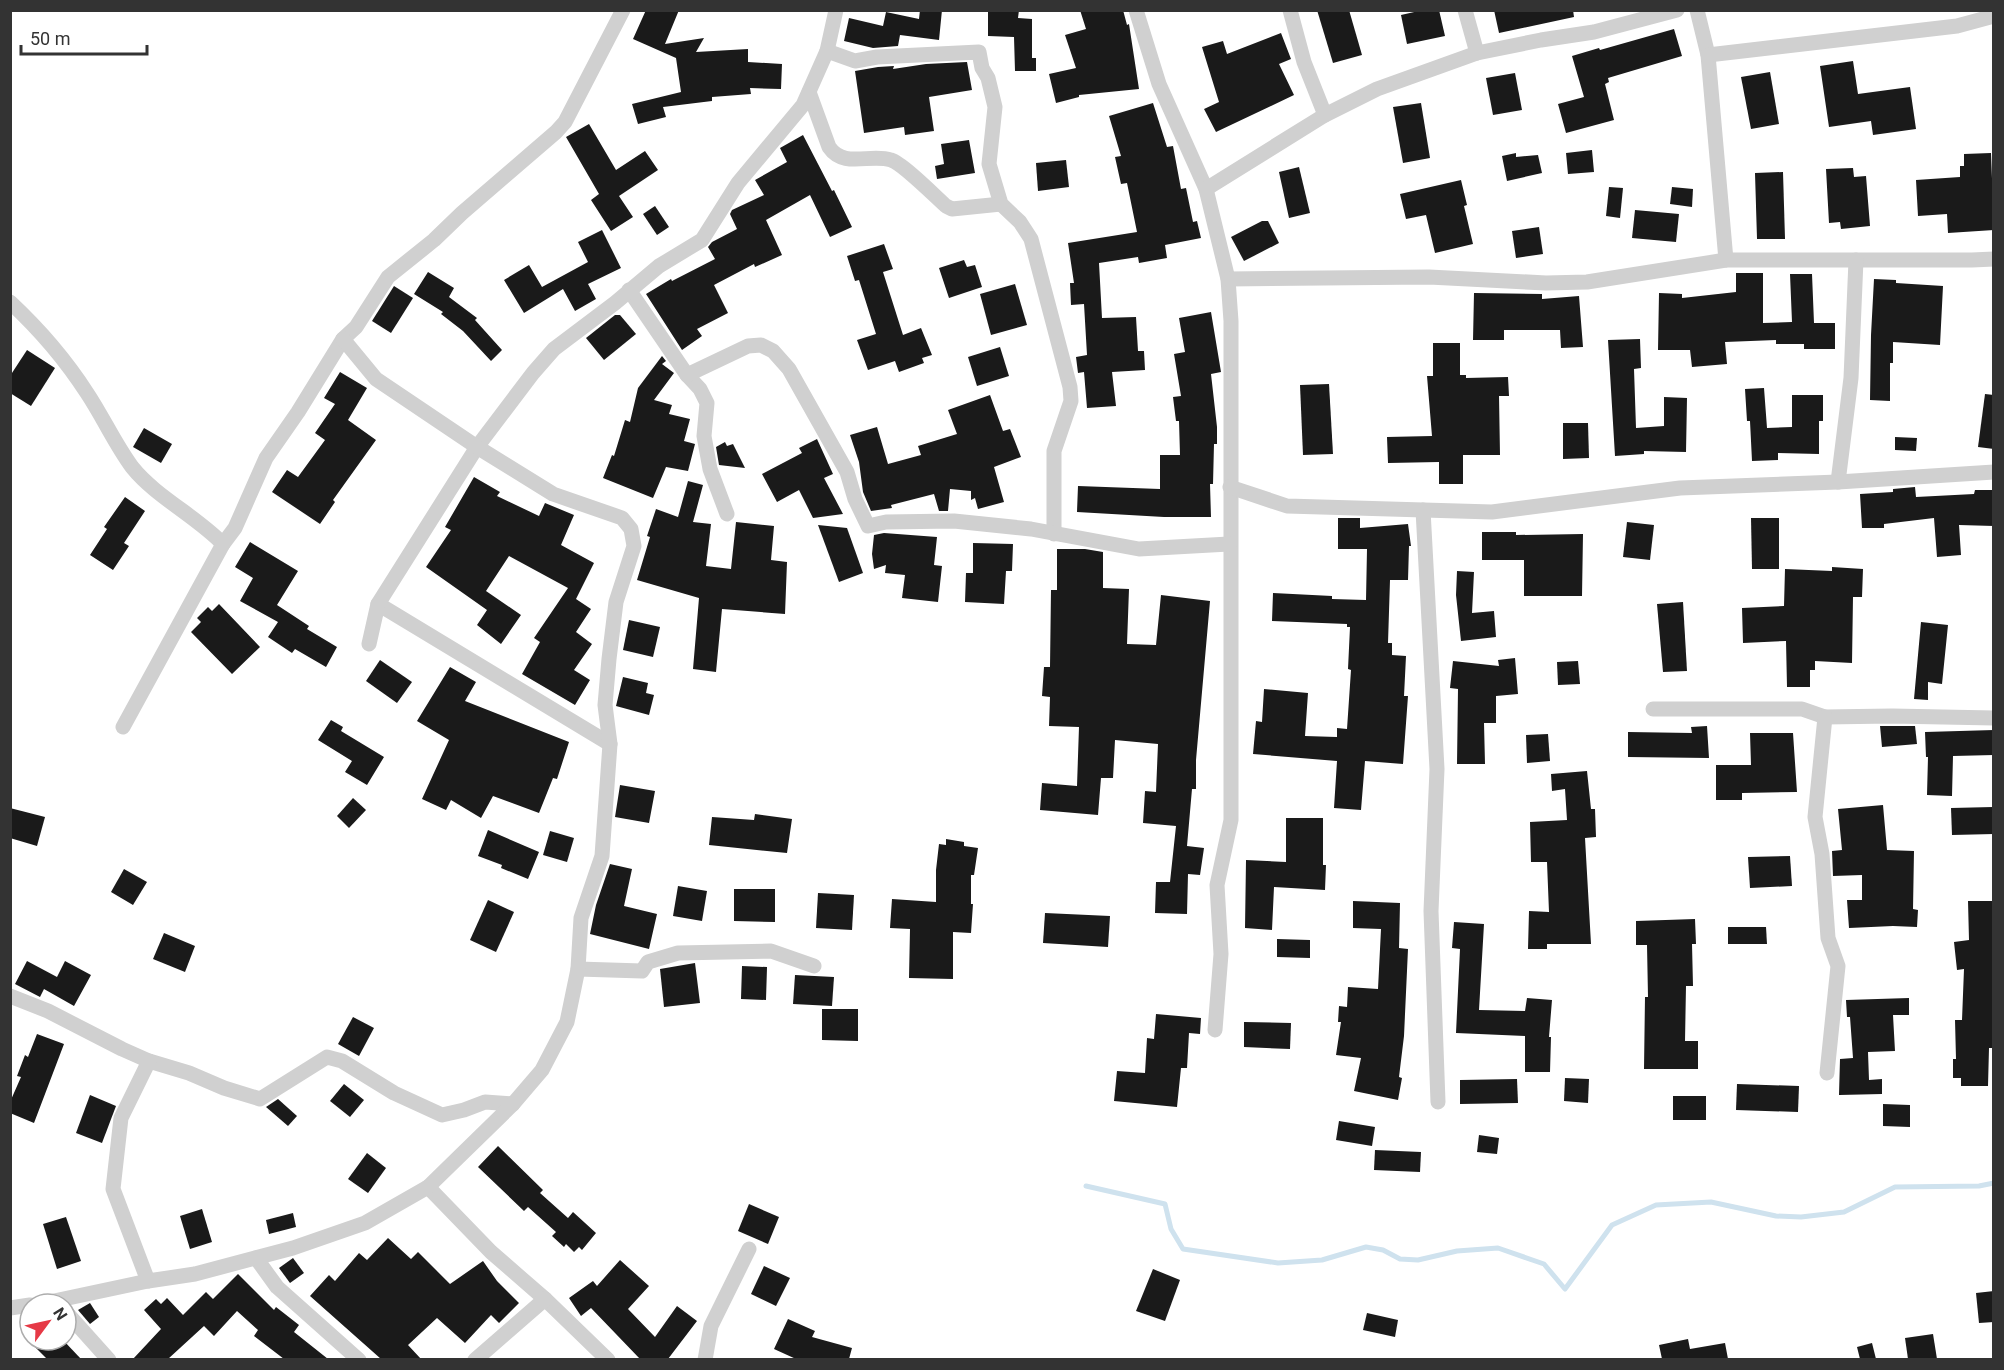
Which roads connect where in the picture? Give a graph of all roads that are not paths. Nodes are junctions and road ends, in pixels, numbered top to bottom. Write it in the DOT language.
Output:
graph roads {
  1 [pos="623,10"];
  2 [pos="836,10"];
  3 [pos="1136,10"];
  4 [pos="1290,10"];
  5 [pos="1465,10"];
  6 [pos="1677,10"];
  7 [pos="1697,10"];
  8 [pos="1994,16"];
  9 [pos="827,51"];
  10 [pos="1477,53"];
  11 [pos="1708,55"];
  12 [pos="809,92"];
  13 [pos="1324,115"];
  14 [pos="1206,189"];
  15 [pos="1001,204"];
  16 [pos="1994,259"];
  17 [pos="1726,260"];
  18 [pos="1856,260"];
  19 [pos="1227,279"];
  20 [pos="629,290"];
  21 [pos="10,302"];
  22 [pos="343,339"];
  23 [pos="687,375"];
  24 [pos="477,447"];
  25 [pos="1994,472"];
  26 [pos="1838,482"];
  27 [pos="1230,487"];
  28 [pos="1423,510"];
  29 [pos="727,514"];
  30 [pos="1054,534"];
  31 [pos="224,544"];
  32 [pos="1229,544"];
  33 [pos="378,604"];
  34 [pos="369,644"];
  35 [pos="1653,709"];
  36 [pos="1825,717"];
  37 [pos="1994,718"];
  38 [pos="123,728"];
  39 [pos="610,744"];
  40 [pos="813,966"];
  41 [pos="578,969"];
  42 [pos="10,996"];
  43 [pos="1215,1030"];
  44 [pos="149,1061"];
  45 [pos="1827,1073"];
  46 [pos="1438,1102"];
  47 [pos="513,1104"];
  48 [pos="428,1188"];
  49 [pos="749,1249"];
  50 [pos="256,1258"];
  51 [pos="148,1281"];
  52 [pos="545,1299"];
  53 [pos="78,1301"];
  54 [pos="78,1325"];
  55 [pos="109,1359"];
  56 [pos="359,1359"];
  57 [pos="475,1359"];
  58 [pos="608,1359"];
  59 [pos="705,1359"];
  1 -- 22 [label="street"];
  2 -- 9 [label="street"];
  3 -- 14 [label="street"];
  4 -- 13 [label="street"];
  5 -- 10 [label="street"];
  6 -- 10 [label="street"];
  7 -- 11 [label="street"];
  8 -- 11 [label="street"];
  9 -- 12 [label="street"];
  9 -- 15 [label="street"];
  10 -- 13 [label="street"];
  11 -- 17 [label="street"];
  12 -- 15 [label="street"];
  12 -- 20 [label="street"];
  13 -- 14 [label="street"];
  14 -- 19 [label="street"];
  15 -- 30 [label="street"];
  16 -- 18 [label="street"];
  17 -- 18 [label="street"];
  17 -- 19 [label="street"];
  18 -- 26 [label="street"];
  19 -- 27 [label="street"];
  20 -- 23 [label="street"];
  20 -- 24 [label="street"];
  21 -- 31 [label="street"];
  22 -- 24 [label="street"];
  22 -- 31 [label="street"];
  23 -- 29 [label="street"];
  23 -- 30 [label="street"];
  24 -- 33 [label="street"];
  24 -- 39 [label="street"];
  25 -- 26 [label="street"];
  26 -- 28 [label="street"];
  27 -- 28 [label="street"];
  27 -- 32 [label="street"];
  28 -- 46 [label="street"];
  30 -- 32 [label="street"];
  31 -- 38 [label="street"];
  32 -- 43 [label="street"];
  33 -- 34 [label="street"];
  33 -- 39 [label="street"];
  35 -- 36 [label="street"];
  36 -- 37 [label="street"];
  36 -- 45 [label="street"];
  39 -- 41 [label="street"];
  40 -- 41 [label="street"];
  41 -- 47 [label="street"];
  42 -- 44 [label="street"];
  44 -- 47 [label="street"];
  44 -- 51 [label="street"];
  47 -- 48 [label="street"];
  48 -- 50 [label="street"];
  48 -- 52 [label="street"];
  49 -- 59 [label="street"];
  50 -- 51 [label="street"];
  50 -- 56 [label="street"];
  51 -- 53 [label="street"];
  52 -- 57 [label="street"];
  52 -- 58 [label="street"];
  54 -- 55 [label="street"];
}
